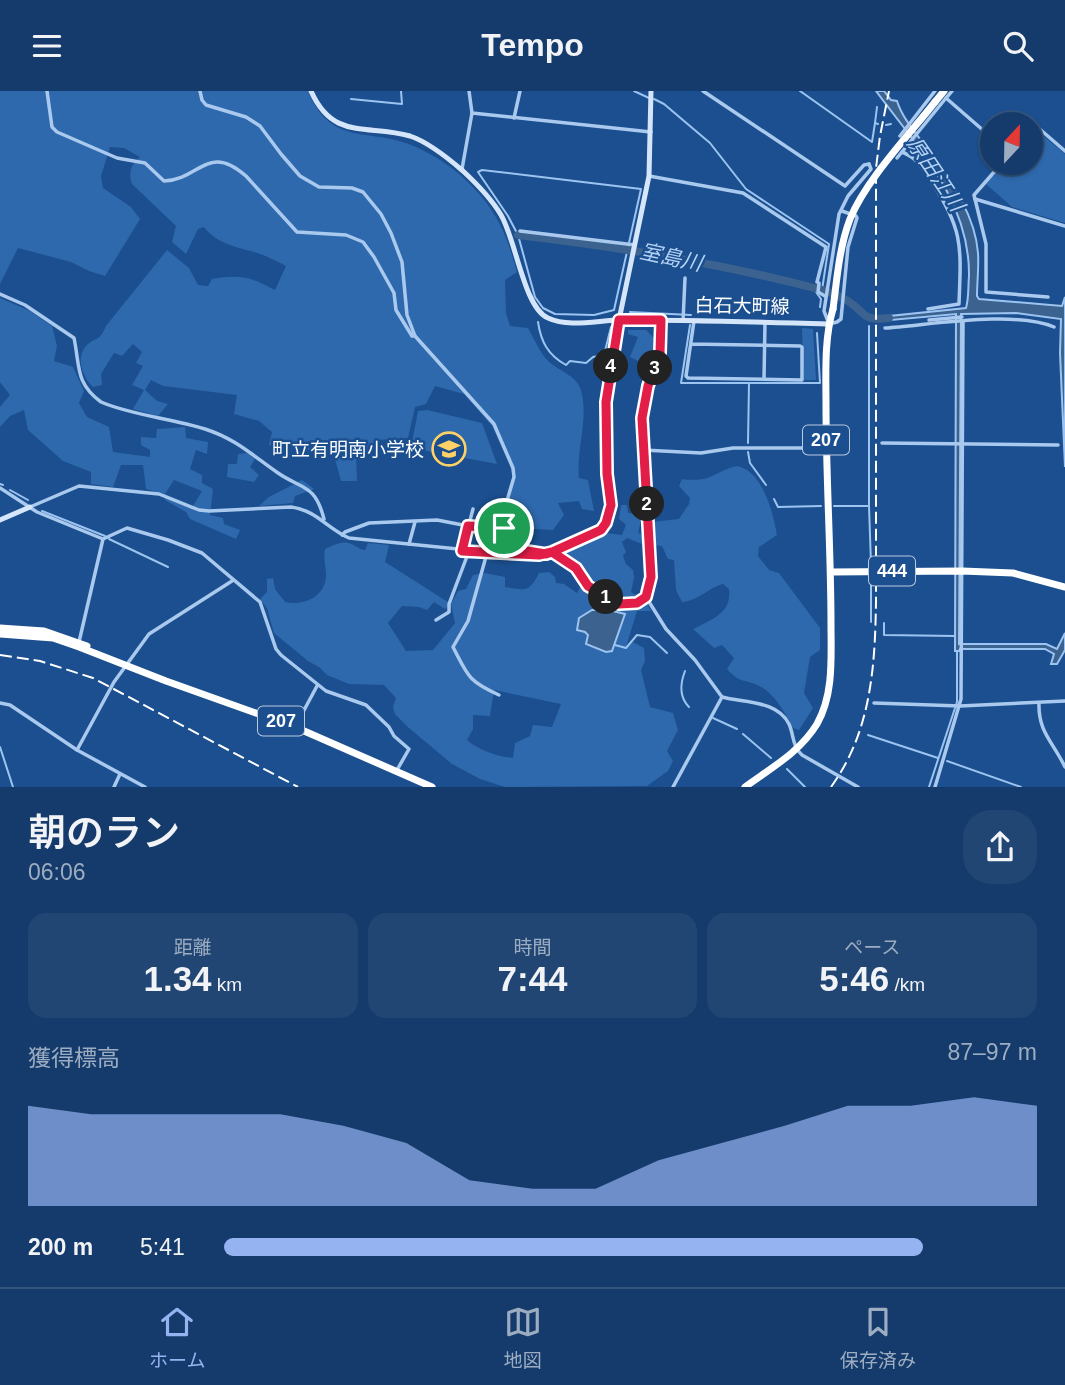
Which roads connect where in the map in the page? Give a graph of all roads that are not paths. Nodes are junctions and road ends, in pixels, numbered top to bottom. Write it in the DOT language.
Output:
graph roads {
  1 [pos="47,91"];
  2 [pos="200,91"];
  3 [pos="311,91"];
  4 [pos="469,91"];
  5 [pos="520,91"];
  6 [pos="703,91"];
  7 [pos="935,91"];
  8 [pos="952,91"];
  9 [pos="945,95"];
  10 [pos="651,96"];
  11 [pos="472,113"];
  12 [pos="514,118"];
  13 [pos="980,127"];
  14 [pos="651,132"];
  15 [pos="1043,132"];
  16 [pos="900,136"];
  17 [pos="1065,151"];
  18 [pos="902,152"];
  19 [pos="898,158"];
  20 [pos="461,170"];
  21 [pos="991,175"];
  22 [pos="649,176"];
  23 [pos="975,199"];
  24 [pos="842,211"];
  25 [pos="1065,226"];
  26 [pos="520,231"];
  27 [pos="631,244"];
  28 [pos="685,278"];
  29 [pos="0,294"];
  30 [pos="825,296"];
  31 [pos="1048,297"];
  32 [pos="939,307"];
  33 [pos="928,309"];
  34 [pos="683,317"];
  35 [pos="940,319"];
  36 [pos="962,319"];
  37 [pos="619,320"];
  38 [pos="661,320"];
  39 [pos="929,320"];
  40 [pos="955,320"];
  41 [pos="694,321"];
  42 [pos="765,322"];
  43 [pos="829,324"];
  44 [pos="1054,327"];
  45 [pos="885,328"];
  46 [pos="415,336"];
  47 [pos="691,344"];
  48 [pos="764,345"];
  49 [pos="764,380"];
  50 [pos="882,443"];
  51 [pos="962,444"];
  52 [pos="1058,445"];
  53 [pos="826,448"];
  54 [pos="643,450"];
  55 [pos="0,488"];
  56 [pos="30,507"];
  57 [pos="472,509"];
  58 [pos="0,520"];
  59 [pos="324,521"];
  60 [pos="415,522"];
  61 [pos="468,526"];
  62 [pos="504,528"];
  63 [pos="342,535"];
  64 [pos="103,539"];
  65 [pos="409,545"];
  66 [pos="462,551"];
  67 [pos="469,551"];
  68 [pos="552,552"];
  69 [pos="487,553"];
  70 [pos="546,554"];
  71 [pos="957,571"];
  72 [pos="831,572"];
  73 [pos="232,580"];
  74 [pos="1065,587"];
  75 [pos="646,597"];
  76 [pos="436,620"];
  77 [pos="0,628"];
  78 [pos="0,634"];
  79 [pos="79,642"];
  80 [pos="125,665"];
  81 [pos="317,686"];
  82 [pos="499,695"];
  83 [pos="722,697"];
  84 [pos="1065,701"];
  85 [pos="0,703"];
  86 [pos="874,703"];
  87 [pos="1039,703"];
  88 [pos="957,706"];
  89 [pos="295,727"];
  90 [pos="77,750"];
  91 [pos="796,750"];
  92 [pos="1065,767"];
  93 [pos="397,770"];
  94 [pos="120,774"];
  95 [pos="114,786"];
  96 [pos="145,786"];
  97 [pos="432,786"];
  98 [pos="673,786"];
  99 [pos="745,786"];
  100 [pos="858,786"];
  101 [pos="935,786"];
  1 -- 46 [label="street"];
  2 -- 46 [label="street"];
  3 -- 20 [label="main road, 白石大町線"];
  4 -- 11 [label="street"];
  5 -- 12 [label="street"];
  6 -- 24 [label="street"];
  7 -- 16 [label="street"];
  8 -- 9 [label="street"];
  9 -- 13 [label="street"];
  9 -- 18 [label="street"];
  9 -- 43 [label="highway, 207, bridge"];
  10 -- 14 [label="main road"];
  11 -- 12 [label="street"];
  11 -- 20 [label="street"];
  12 -- 14 [label="street"];
  14 -- 22 [label="main road"];
  15 -- 17 [label="street"];
  18 -- 19 [label="street"];
  18 -- 32 [label="street"];
  20 -- 37 [label="main road, 白石大町線"];
  21 -- 23 [label="street"];
  22 -- 27 [label="main road"];
  22 -- 30 [label="street"];
  23 -- 25 [label="street"];
  23 -- 31 [label="street"];
  24 -- 30 [label="street"];
  24 -- 43 [label="street"];
  26 -- 27 [label="street"];
  27 -- 37 [label="main road"];
  28 -- 34 [label="street"];
  29 -- 59 [label="street"];
  30 -- 43 [label="street"];
  32 -- 33 [label="street"];
  32 -- 35 [label="street"];
  34 -- 38 [label="main road, 白石大町線"];
  34 -- 41 [label="main road, 白石大町線"];
  35 -- 39 [label="street"];
  35 -- 40 [label="street"];
  36 -- 40 [label="street"];
  36 -- 44 [label="street"];
  36 -- 51 [label="street"];
  37 -- 38 [label="main road, 白石大町線"];
  37 -- 68 [label="street"];
  38 -- 54 [label="street"];
  40 -- 45 [label="street"];
  41 -- 42 [label="main road, 白石大町線"];
  41 -- 47 [label="street"];
  42 -- 43 [label="main road, 白石大町線"];
  42 -- 48 [label="street"];
  43 -- 53 [label="highway, 207"];
  46 -- 62 [label="street"];
  47 -- 48 [label="street"];
  47 -- 49 [label="street"];
  48 -- 49 [label="street"];
  48 -- 49 [label="street"];
  50 -- 51 [label="street"];
  51 -- 52 [label="street"];
  51 -- 71 [label="street"];
  53 -- 54 [label="street"];
  53 -- 72 [label="highway, 207"];
  54 -- 75 [label="street"];
  55 -- 56 [label="street"];
  56 -- 58 [label="main road"];
  56 -- 59 [label="street"];
  56 -- 64 [label="street"];
  57 -- 61 [label="street"];
  59 -- 63 [label="street"];
  60 -- 61 [label="street"];
  60 -- 63 [label="street"];
  60 -- 65 [label="street"];
  61 -- 62 [label="street"];
  61 -- 66 [label="street"];
  62 -- 70 [label="street"];
  63 -- 65 [label="street"];
  64 -- 73 [label="street"];
  64 -- 79 [label="street"];
  65 -- 66 [label="street"];
  66 -- 67 [label="street"];
  67 -- 69 [label="street"];
  67 -- 76 [label="street"];
  68 -- 70 [label="street"];
  68 -- 75 [label="street"];
  69 -- 70 [label="street"];
  69 -- 82 [label="street"];
  71 -- 72 [label="highway, 444"];
  71 -- 74 [label="highway, 444"];
  71 -- 88 [label="street"];
  72 -- 91 [label="highway, 207"];
  73 -- 80 [label="street"];
  73 -- 81 [label="street"];
  75 -- 83 [label="street"];
  77 -- 79 [label="highway, 207"];
  78 -- 80 [label="highway, 207"];
  79 -- 80 [label="highway, 207"];
  80 -- 89 [label="highway, 207"];
  80 -- 90 [label="street"];
  81 -- 89 [label="street"];
  81 -- 93 [label="street"];
  83 -- 91 [label="street"];
  83 -- 98 [label="street"];
  84 -- 87 [label="street"];
  85 -- 90 [label="street"];
  86 -- 88 [label="street"];
  87 -- 88 [label="street"];
  87 -- 92 [label="street"];
  88 -- 101 [label="street"];
  89 -- 93 [label="highway, 207"];
  90 -- 94 [label="street"];
  91 -- 99 [label="highway, 207"];
  91 -- 100 [label="street"];
  93 -- 97 [label="highway, 207"];
  94 -- 95 [label="street"];
  94 -- 96 [label="street"];
}
